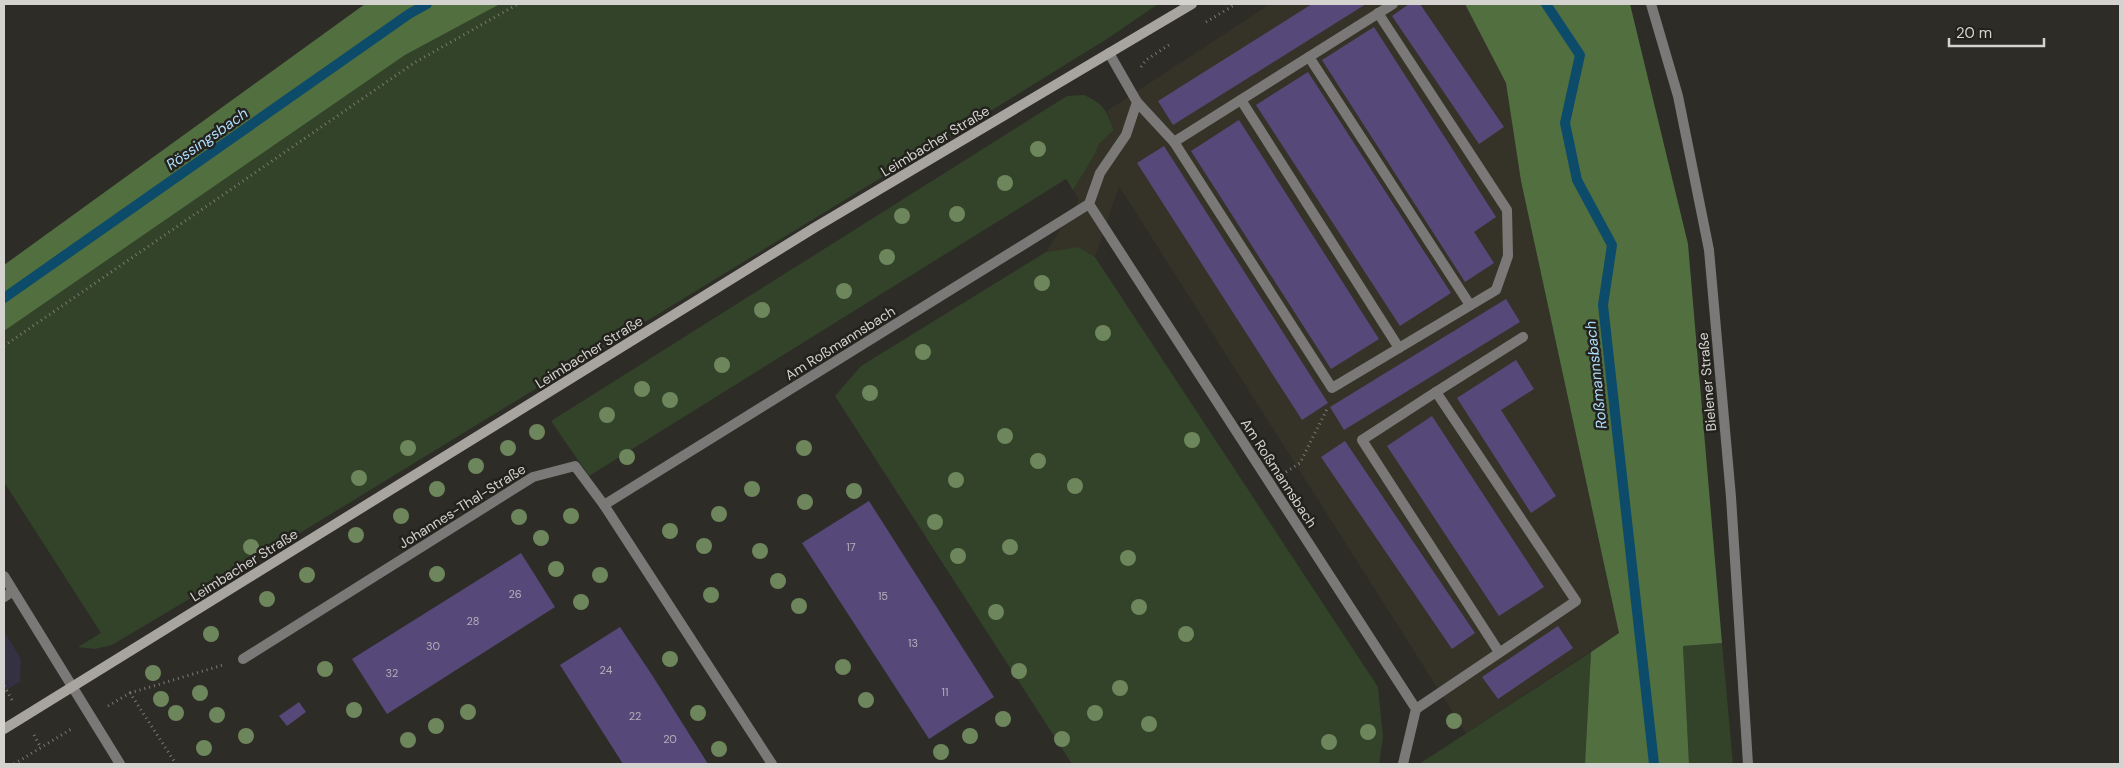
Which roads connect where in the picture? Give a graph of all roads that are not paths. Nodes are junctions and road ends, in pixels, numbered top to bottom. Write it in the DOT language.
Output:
graph roads {
  1 [pos="1192,4"];
  2 [pos="1393,4"];
  3 [pos="1651,4"];
  4 [pos="1378,13"];
  5 [pos="1109,53"];
  6 [pos="1308,57"];
  7 [pos="1241,100"];
  8 [pos="1137,102"];
  9 [pos="1174,142"];
  10 [pos="1090,204"];
  11 [pos="1470,305"];
  12 [pos="1523,337"];
  13 [pos="1399,348"];
  14 [pos="1436,392"];
  15 [pos="604,505"];
  16 [pos="4,576"];
  17 [pos="8,594"];
  18 [pos="1499,652"];
  19 [pos="243,659"];
  20 [pos="72,688"];
  21 [pos="1416,709"];
  22 [pos="4,729"];
  23 [pos="120,764"];
  24 [pos="772,764"];
  25 [pos="1403,764"];
  26 [pos="1748,764"];
  1 -- 5 [label="street, Leimbacher Straße"];
  2 -- 4 [label="street"];
  3 -- 26 [label="street, Bielener Straße"];
  4 -- 6 [label="street"];
  4 -- 11 [label="street"];
  5 -- 8 [label="street"];
  5 -- 20 [label="street, Leimbacher Straße"];
  6 -- 7 [label="street"];
  6 -- 11 [label="street"];
  7 -- 9 [label="street"];
  7 -- 13 [label="street"];
  8 -- 9 [label="street"];
  8 -- 10 [label="street"];
  9 -- 13 [label="street"];
  10 -- 15 [label="street, Am Roßmannsbach"];
  10 -- 21 [label="street, Am Roßmannsbach"];
  11 -- 13 [label="street"];
  12 -- 14 [label="street"];
  14 -- 18 [label="street"];
  14 -- 18 [label="street"];
  15 -- 19 [label="street, Johannes-Thal-Straße"];
  15 -- 24 [label="street, Johannes-Thal-Straße"];
  16 -- 17 [label="street"];
  17 -- 20 [label="street"];
  18 -- 21 [label="street"];
  20 -- 22 [label="street, Leimbacher Straße"];
  20 -- 23 [label="street"];
  21 -- 25 [label="street"];
}
